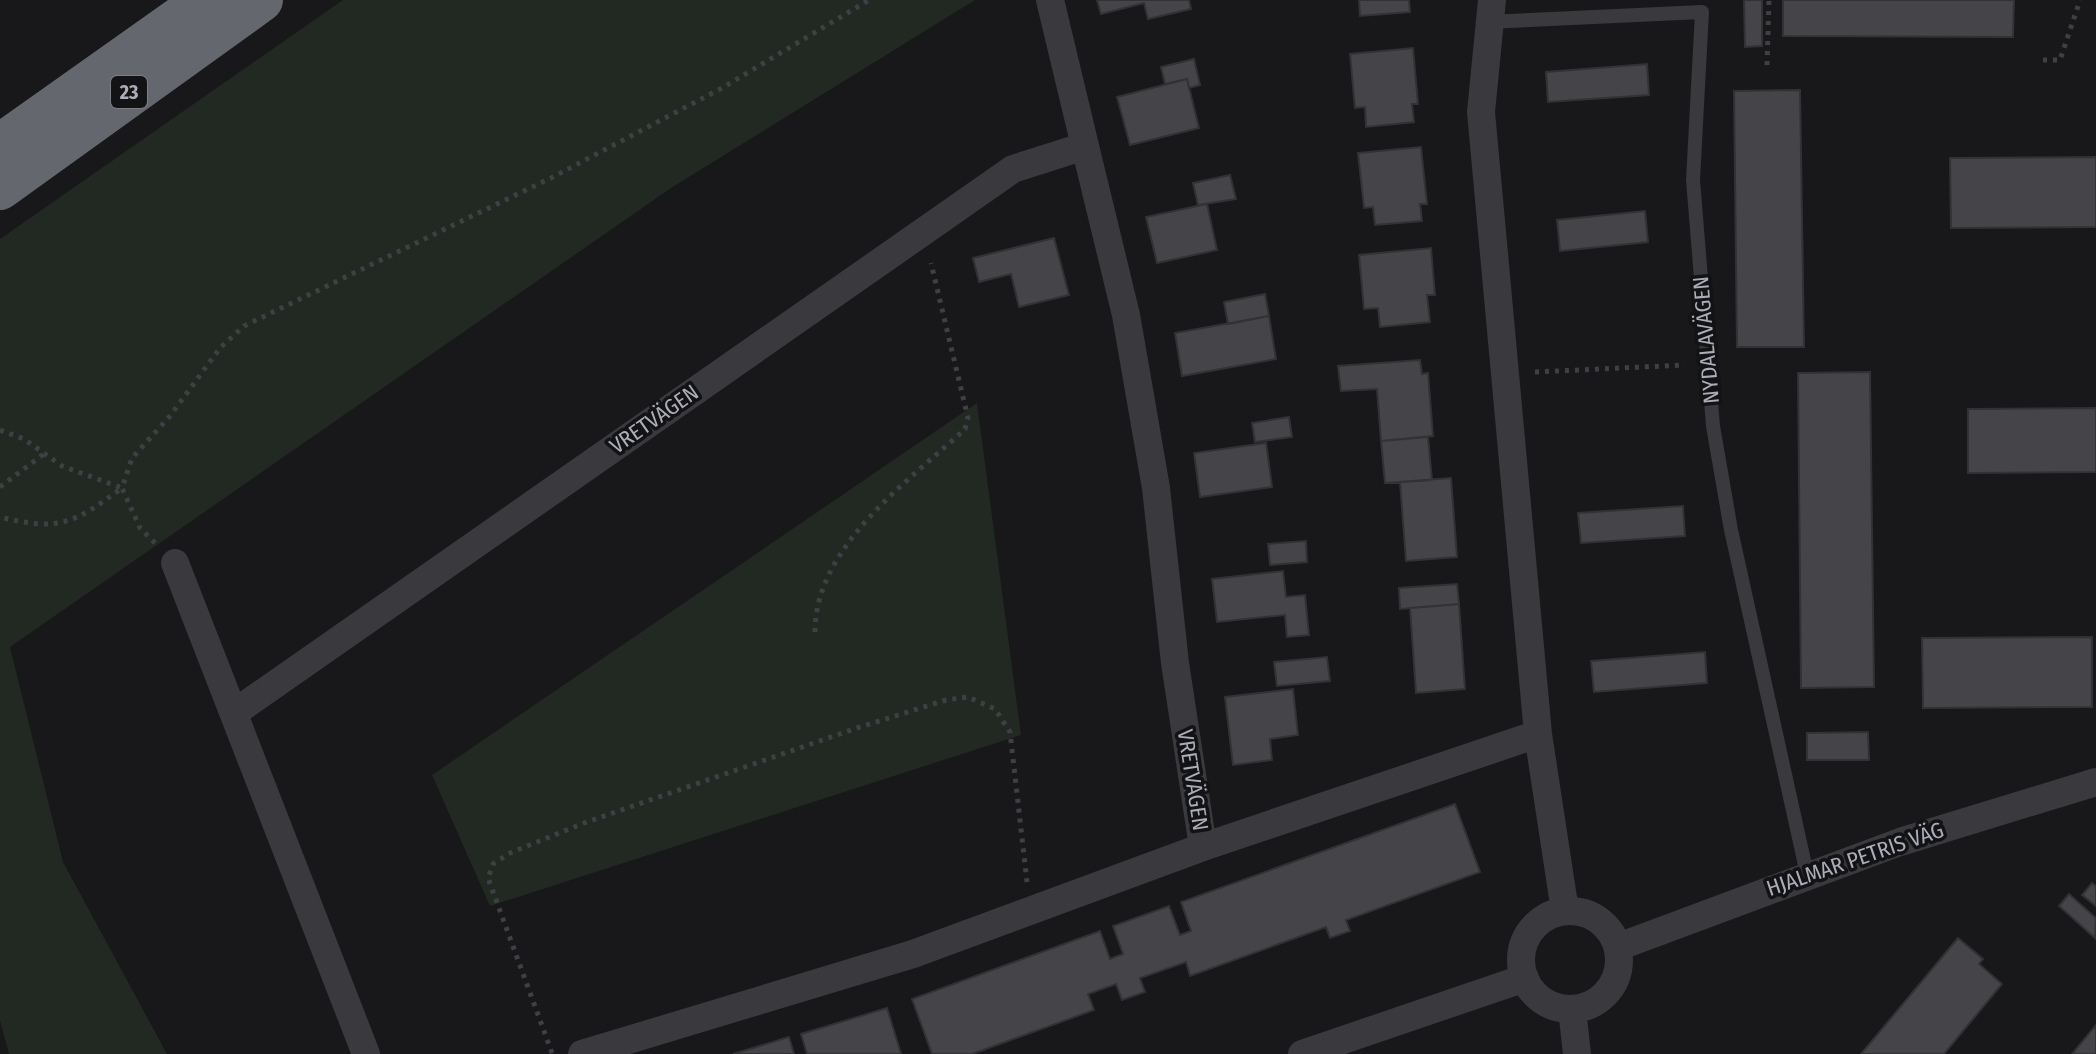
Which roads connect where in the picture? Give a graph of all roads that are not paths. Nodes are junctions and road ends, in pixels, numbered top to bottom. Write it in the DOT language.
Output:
graph roads {
  1 [pos="206,0"];
  2 [pos="261,0"];
  3 [pos="1050,0"];
  4 [pos="1489,11"];
  5 [pos="0,146"];
  6 [pos="1085,146"];
  7 [pos="0,188"];
  8 [pos="175,563"];
  9 [pos="234,713"];
  10 [pos="1538,734"];
  11 [pos="2096,782"];
  12 [pos="1203,847"];
  13 [pos="1807,874"];
  14 [pos="1565,911"];
  15 [pos="1618,947"];
  16 [pos="1525,978"];
  17 [pos="1572,1009"];
  18 [pos="366,1054"];
  19 [pos="582,1054"];
  20 [pos="1302,1054"];
  21 [pos="1577,1054"];
  1 -- 5 [label="highway, 23"];
  2 -- 7 [label="highway, 23"];
  3 -- 6 [label="street, VRETVÄGEN"];
  4 -- 10 [label="street, NYDALAVÄGEN"];
  4 -- 13 [label="lane, NYDALAVÄGEN"];
  6 -- 9 [label="street, VRETVÄGEN"];
  6 -- 12 [label="street, VRETVÄGEN"];
  8 -- 9 [label="street"];
  9 -- 18 [label="street"];
  10 -- 12 [label="street, VRETVÄGEN"];
  10 -- 14 [label="street, NYDALAVÄGEN"];
  11 -- 13 [label="street, HJALMAR PETRIS VÄG"];
  12 -- 19 [label="street, VRETVÄGEN"];
  13 -- 15 [label="street, HJALMAR PETRIS VÄG"];
  14 -- 15 [label="street"];
  14 -- 16 [label="street"];
  15 -- 17 [label="street"];
  16 -- 17 [label="street"];
  16 -- 20 [label="street"];
  17 -- 21 [label="street"];
}
